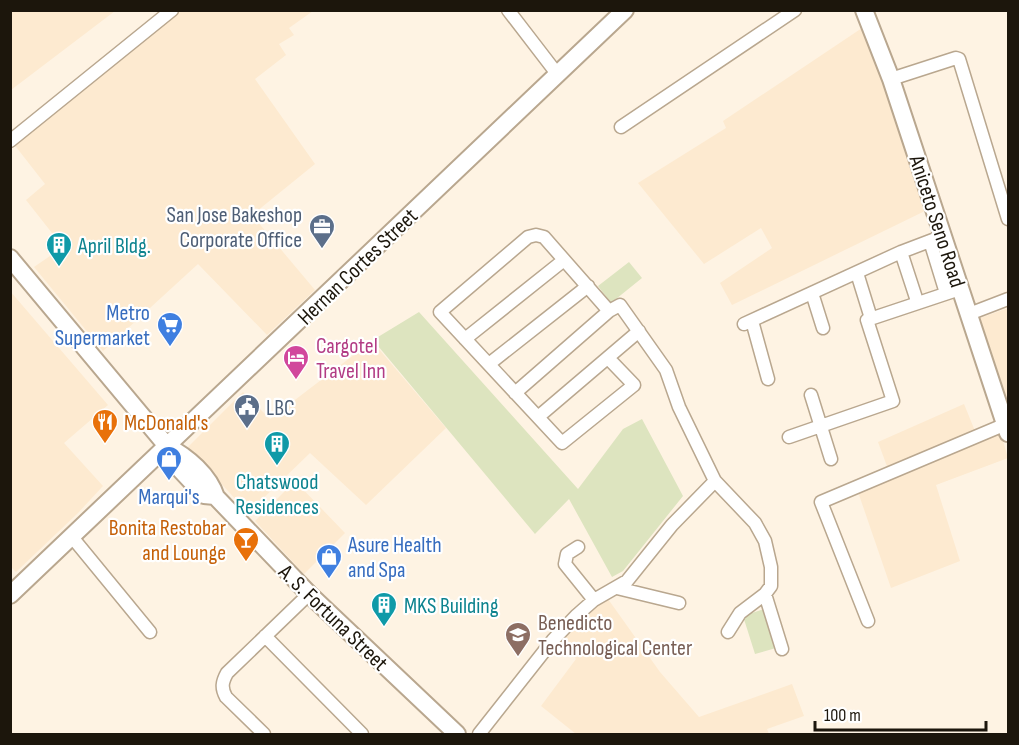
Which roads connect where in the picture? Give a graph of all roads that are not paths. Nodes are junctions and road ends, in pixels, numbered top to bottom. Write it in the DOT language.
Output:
graph roads {
  1 [pos="172,10"];
  2 [pos="508,10"];
  3 [pos="625,10"];
  4 [pos="795,10"];
  5 [pos="864,10"];
  6 [pos="558,75"];
  7 [pos="891,79"];
  8 [pos="621,127"];
  9 [pos="10,141"];
  10 [pos="1008,219"];
  11 [pos="936,238"];
  12 [pos="901,252"];
  13 [pos="10,258"];
  14 [pos="564,260"];
  15 [pos="856,273"];
  16 [pos="588,286"];
  17 [pos="953,291"];
  18 [pos="812,293"];
  19 [pos="1008,298"];
  20 [pos="916,301"];
  21 [pos="609,311"];
  22 [pos="969,314"];
  23 [pos="870,315"];
  24 [pos="823,328"];
  25 [pos="639,332"];
  26 [pos="465,339"];
  27 [pos="608,358"];
  28 [pos="489,364"];
  29 [pos="768,379"];
  30 [pos="515,393"];
  31 [pos="811,395"];
  32 [pos="538,417"];
  33 [pos="821,426"];
  34 [pos="1007,429"];
  35 [pos="789,437"];
  36 [pos="167,446"];
  37 [pos="831,459"];
  38 [pos="715,481"];
  39 [pos="72,537"];
  40 [pos="578,547"];
  41 [pos="617,588"];
  42 [pos="309,594"];
  43 [pos="765,594"];
  44 [pos="10,595"];
  45 [pos="594,600"];
  46 [pos="679,603"];
  47 [pos="868,621"];
  48 [pos="150,632"];
  49 [pos="728,632"];
  50 [pos="266,636"];
  51 [pos="782,649"];
  52 [pos="264,735"];
  53 [pos="362,735"];
  54 [pos="457,735"];
  55 [pos="479,735"];
  1 -- 9 [label="street"];
  2 -- 6 [label="street"];
  3 -- 6 [label="main road, Hernan Cortes Street"];
  4 -- 8 [label="street"];
  5 -- 7 [label="main road, Aniceto Seno Road"];
  6 -- 36 [label="main road, Hernan Cortes Street"];
  7 -- 10 [label="street"];
  7 -- 11 [label="main road, Aniceto Seno Road"];
  11 -- 12 [label="street"];
  11 -- 17 [label="main road, Aniceto Seno Road"];
  12 -- 15 [label="street"];
  12 -- 20 [label="street"];
  13 -- 36 [label="main road, A. S. Fortuna Street"];
  14 -- 16 [label="street"];
  14 -- 26 [label="street"];
  14 -- 26 [label="street"];
  15 -- 18 [label="street"];
  15 -- 23 [label="street"];
  16 -- 21 [label="street"];
  16 -- 28 [label="street"];
  17 -- 22 [label="main road, Aniceto Seno Road"];
  17 -- 33 [label="street"];
  18 -- 24 [label="street"];
  18 -- 29 [label="street"];
  19 -- 22 [label="street"];
  21 -- 25 [label="street"];
  21 -- 30 [label="street"];
  22 -- 34 [label="main road, Aniceto Seno Road"];
  25 -- 27 [label="street"];
  25 -- 38 [label="street"];
  26 -- 28 [label="street"];
  27 -- 32 [label="street"];
  27 -- 32 [label="street"];
  28 -- 30 [label="street"];
  30 -- 32 [label="street"];
  31 -- 33 [label="street"];
  33 -- 35 [label="street"];
  33 -- 37 [label="street"];
  34 -- 47 [label="street"];
  36 -- 39 [label="main road, Hernan Cortes Street"];
  36 -- 42 [label="main road, A. S. Fortuna Street"];
  38 -- 41 [label="street"];
  38 -- 43 [label="street"];
  39 -- 44 [label="main road, Hernan Cortes Street"];
  39 -- 48 [label="street"];
  40 -- 45 [label="street"];
  41 -- 45 [label="street"];
  41 -- 46 [label="street"];
  42 -- 50 [label="street"];
  42 -- 54 [label="main road, A. S. Fortuna Street"];
  43 -- 49 [label="street"];
  43 -- 51 [label="street"];
  45 -- 55 [label="street"];
  50 -- 52 [label="street"];
  50 -- 53 [label="street"];
}
